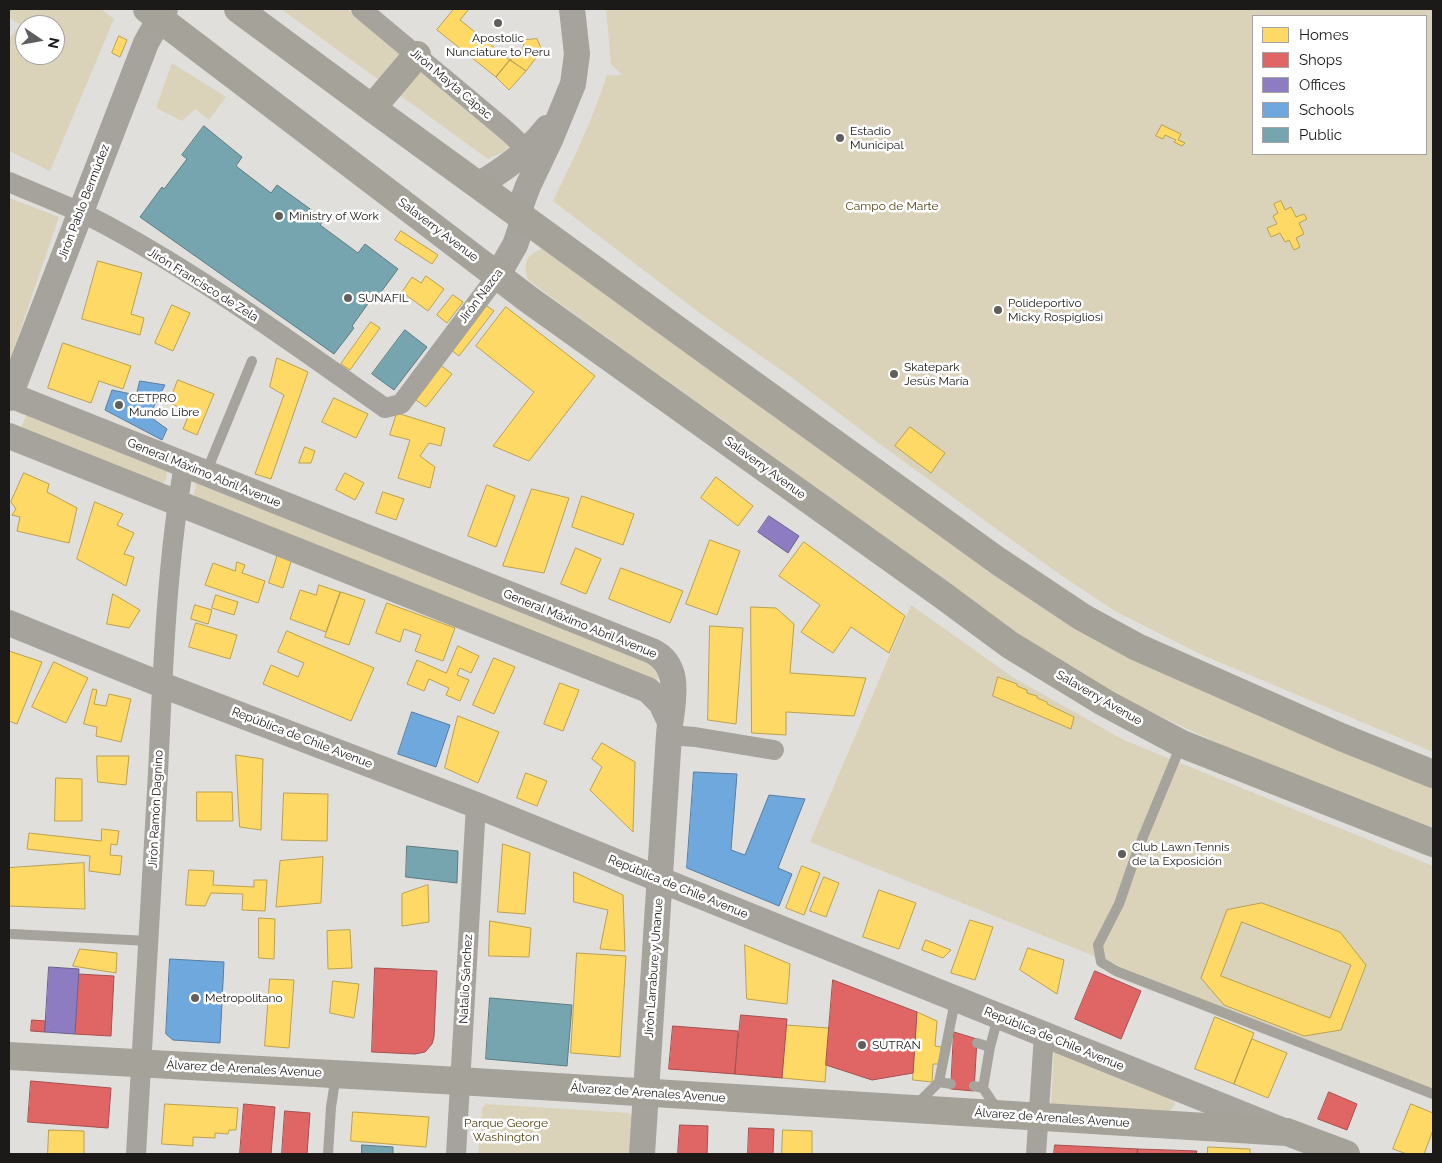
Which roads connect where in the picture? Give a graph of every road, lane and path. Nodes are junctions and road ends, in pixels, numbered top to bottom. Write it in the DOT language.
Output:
graph roads {
  1 [pos="238,9"];
  2 [pos="360,9"];
  3 [pos="572,9"];
  4 [pos="157,12"];
  5 [pos="417,55"];
  6 [pos="372,108"];
  7 [pos="534,156"];
  8 [pos="9,182"];
  9 [pos="478,185"];
  10 [pos="80,211"];
  11 [pos="518,213"];
  12 [pos="497,276"];
  13 [pos="252,361"];
  14 [pos="9,396"];
  15 [pos="385,408"];
  16 [pos="9,436"];
  17 [pos="195,469"];
  18 [pos="178,503"];
  19 [pos="9,623"];
  20 [pos="659,655"];
  21 [pos="162,685"];
  22 [pos="648,690"];
  23 [pos="669,728"];
  24 [pos="1182,744"];
  25 [pos="774,750"];
  26 [pos="1433,774"];
  27 [pos="476,804"];
  28 [pos="1433,843"];
  29 [pos="660,879"];
  30 [pos="12,934"];
  31 [pos="149,942"];
  32 [pos="955,1000"];
  33 [pos="998,1017"];
  34 [pos="1044,1035"];
  35 [pos="977,1043"];
  36 [pos="990,1047"];
  37 [pos="9,1056"];
  38 [pos="142,1063"];
  39 [pos="336,1074"];
  40 [pos="459,1081"];
  41 [pos="939,1082"];
  42 [pos="951,1084"];
  43 [pos="646,1093"];
  44 [pos="1433,1094"];
  45 [pos="912,1109"];
  46 [pos="1000,1114"];
  47 [pos="1038,1117"];
  48 [pos="1287,1132"];
  49 [pos="136,1154"];
  50 [pos="328,1154"];
  51 [pos="456,1154"];
  52 [pos="642,1154"];
  53 [pos="1036,1154"];
  54 [pos="1346,1154"];
  1 -- 6 [label="main road"];
  2 -- 5 [label="street, Jirón Mayta Cápac"];
  3 -- 7 [label="street"];
  4 -- 10 [label="street, Jirón Pablo Bermúdez"];
  4 -- 12 [label="main road, Salaverry Avenue"];
  5 -- 6 [label="main road"];
  5 -- 7 [label="street, Jirón Mayta Cápac"];
  6 -- 9 [label="main road"];
  7 -- 9 [label="street"];
  7 -- 11 [label="street, Jirón Nazca"];
  8 -- 10 [label="street, Jirón Francisco de Zela"];
  9 -- 11 [label="main road"];
  10 -- 14 [label="street, Jirón Pablo Bermúdez"];
  10 -- 15 [label="street, Jirón Francisco de Zela"];
  11 -- 12 [label="street, Jirón Nazca"];
  11 -- 26 [label="main road"];
  12 -- 15 [label="street, Jirón Nazca"];
  12 -- 24 [label="main road, Salaverry Avenue"];
  13 -- 17 [label="lane"];
  14 -- 17 [label="street, General Máximo Abril Avenue"];
  16 -- 18 [label="street"];
  17 -- 18 [label="street, Jirón Ramón Dagnino"];
  17 -- 20 [label="street, General Máximo Abril Avenue"];
  18 -- 21 [label="street, Jirón Ramón Dagnino"];
  18 -- 22 [label="street"];
  19 -- 21 [label="street, República de Chile Avenue"];
  20 -- 22 [label="street"];
  20 -- 23 [label="street, General Máximo Abril Avenue"];
  21 -- 27 [label="street, República de Chile Avenue"];
  21 -- 31 [label="street, Jirón Ramón Dagnino"];
  22 -- 23 [label="street"];
  23 -- 25 [label="street"];
  23 -- 29 [label="street, Jirón Larrabure y Unanue"];
  24 -- 28 [label="main road, Salaverry Avenue"];
  24 -- 44 [label="lane"];
  27 -- 29 [label="street, República de Chile Avenue"];
  27 -- 40 [label="street, Natalio Sánchez"];
  29 -- 32 [label="street, República de Chile Avenue"];
  29 -- 43 [label="street, Jirón Larrabure y Unanue"];
  30 -- 31 [label="lane"];
  31 -- 38 [label="street, Jirón Ramón Dagnino"];
  32 -- 33 [label="street, República de Chile Avenue"];
  32 -- 41 [label="lane"];
  33 -- 34 [label="street, República de Chile Avenue"];
  33 -- 36 [label="lane"];
  34 -- 47 [label="street"];
  34 -- 48 [label="street, República de Chile Avenue"];
  35 -- 36 [label="lane"];
  36 -- 46 [label="lane"];
  37 -- 38 [label="main road, Álvarez de Arenales Avenue"];
  38 -- 39 [label="main road, Álvarez de Arenales Avenue"];
  38 -- 49 [label="street, Jirón Ramón Dagnino"];
  39 -- 40 [label="main road, Álvarez de Arenales Avenue"];
  39 -- 50 [label="lane"];
  40 -- 43 [label="main road, Álvarez de Arenales Avenue"];
  40 -- 51 [label="street, Natalio Sánchez"];
  41 -- 42 [label="lane"];
  41 -- 45 [label="lane"];
  43 -- 45 [label="main road, Álvarez de Arenales Avenue"];
  43 -- 52 [label="street, Jirón Larrabure y Unanue"];
  45 -- 46 [label="main road, Álvarez de Arenales Avenue"];
  46 -- 47 [label="main road, Álvarez de Arenales Avenue"];
  47 -- 48 [label="main road, Álvarez de Arenales Avenue"];
  47 -- 53 [label="street"];
  48 -- 54 [label="main road, República de Chile Avenue"];
}
